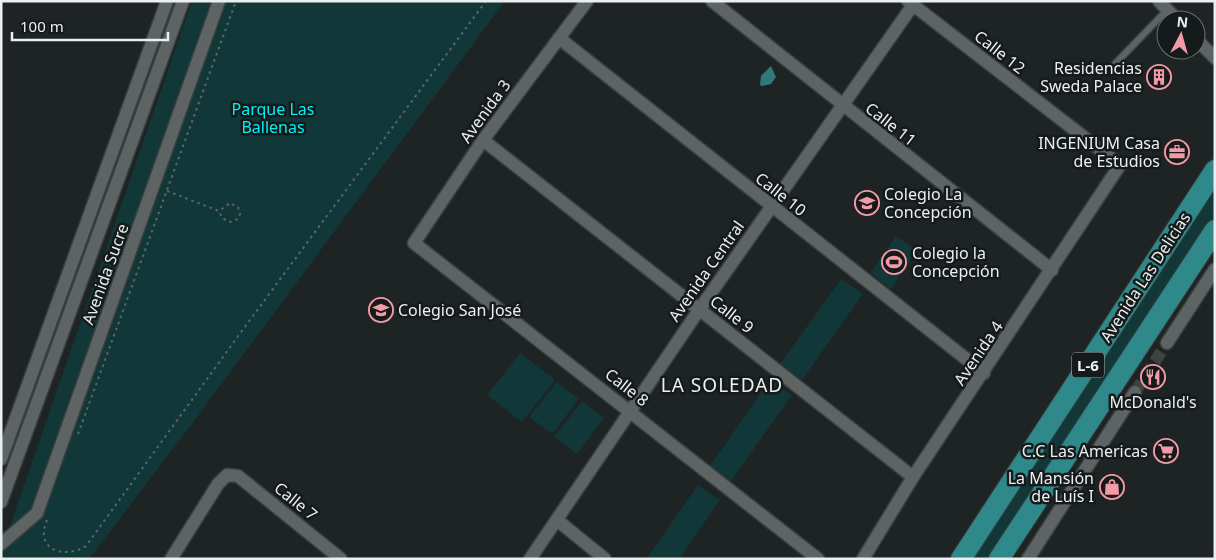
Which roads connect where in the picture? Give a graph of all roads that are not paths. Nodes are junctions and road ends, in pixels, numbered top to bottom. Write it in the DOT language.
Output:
graph roads {
  1 [pos="167,1"];
  2 [pos="183,1"];
  3 [pos="219,1"];
  4 [pos="587,1"];
  5 [pos="712,1"];
  6 [pos="910,3"];
  7 [pos="1163,5"];
  8 [pos="559,38"];
  9 [pos="1206,49"];
  10 [pos="1215,58"];
  11 [pos="1112,67"];
  12 [pos="842,106"];
  13 [pos="483,140"];
  14 [pos="1120,166"];
  15 [pos="1215,170"];
  16 [pos="771,207"];
  17 [pos="1215,230"];
  18 [pos="414,243"];
  19 [pos="1215,269"];
  20 [pos="1052,270"];
  21 [pos="699,310"];
  22 [pos="1167,343"];
  23 [pos="984,373"];
  24 [pos="1136,392"];
  25 [pos="632,411"];
  26 [pos="2,457"];
  27 [pos="17,460"];
  28 [pos="914,477"];
  29 [pos="1,502"];
  30 [pos="557,520"];
  31 [pos="1,544"];
  32 [pos="602,558"];
  33 [pos="171,559"];
  34 [pos="341,559"];
  35 [pos="530,559"];
  36 [pos="818,559"];
  37 [pos="863,559"];
  38 [pos="961,559"];
  39 [pos="999,559"];
  40 [pos="1028,559"];
  1 -- 26 [label="street"];
  2 -- 27 [label="street, Avenida Sucre"];
  3 -- 31 [label="street, Avenida Sucre"];
  4 -- 8 [label="street, Avenida 3"];
  5 -- 12 [label="street, Calle 11"];
  6 -- 12 [label="street, Avenida Central"];
  6 -- 14 [label="street, Calle 12"];
  7 -- 11 [label="lane"];
  8 -- 13 [label="street, Avenida 3"];
  8 -- 16 [label="street, Calle 10"];
  9 -- 10 [label="street"];
  12 -- 16 [label="street, Avenida Central"];
  12 -- 20 [label="street, Calle 11"];
  13 -- 18 [label="street, Avenida 3"];
  13 -- 21 [label="street, Calle 9"];
  14 -- 20 [label="street, Avenida 4"];
  15 -- 38 [label="main road, Avenida Las Delicias / L-6"];
  16 -- 21 [label="street, Avenida Central"];
  16 -- 23 [label="street, Calle 10"];
  17 -- 39 [label="main road, Avenida Las Delicias / L-6"];
  18 -- 25 [label="street, Calle 8"];
  19 -- 22 [label="street"];
  20 -- 23 [label="street, Avenida 4"];
  21 -- 25 [label="street, Avenida Central"];
  21 -- 28 [label="street, Calle 9"];
  23 -- 28 [label="street, Avenida 4"];
  24 -- 40 [label="street"];
  25 -- 30 [label="street, Avenida Central"];
  25 -- 36 [label="street, Calle 8"];
  26 -- 27 [label="street"];
  27 -- 29 [label="street, Avenida Sucre"];
  28 -- 37 [label="street, Avenida 4"];
  30 -- 32 [label="street"];
  30 -- 35 [label="street, Avenida Central"];
  33 -- 34 [label="street, Calle 7"];
}
